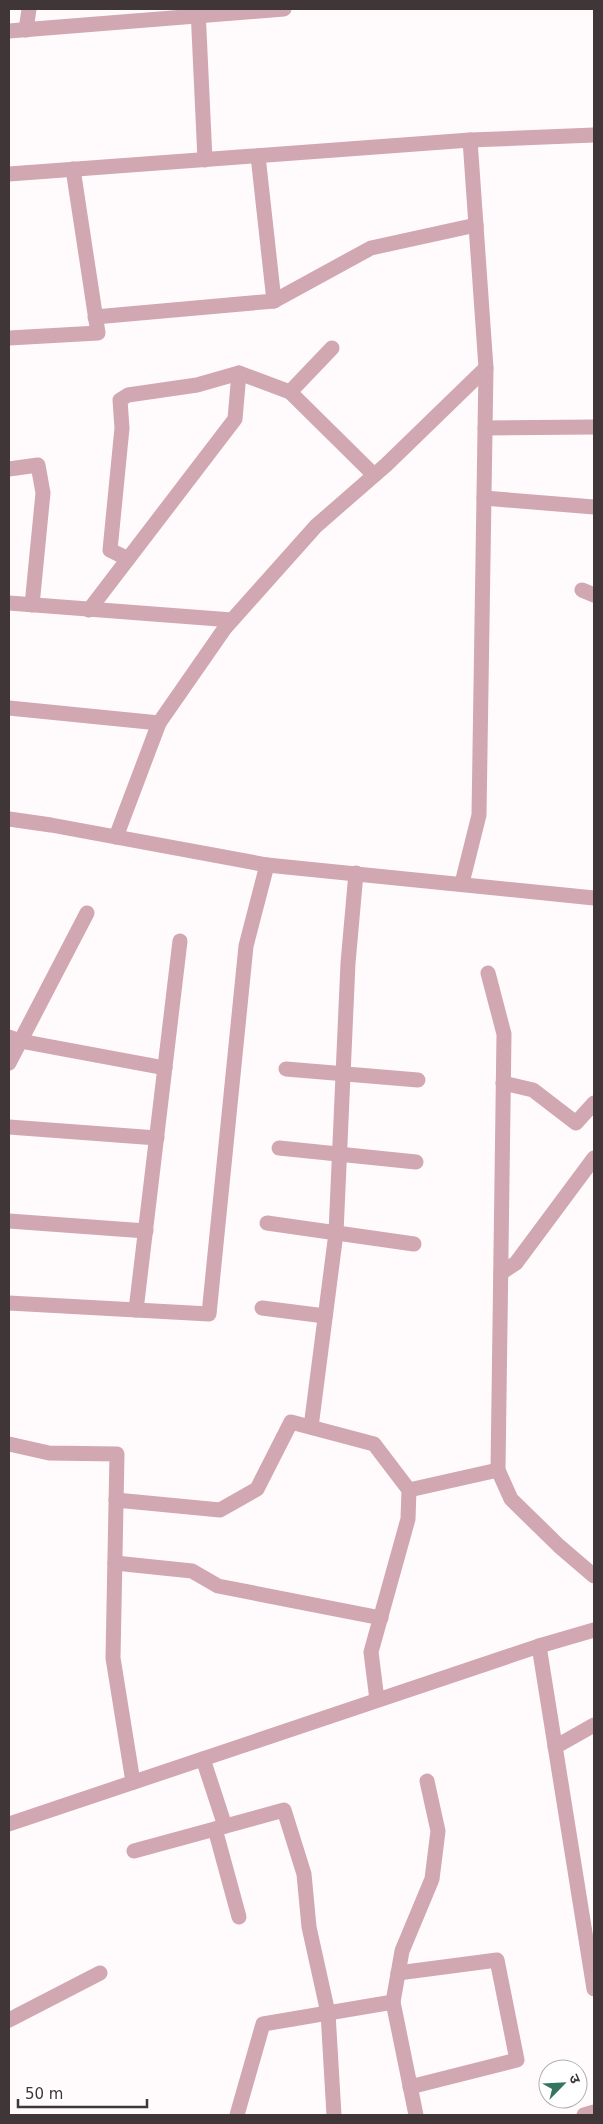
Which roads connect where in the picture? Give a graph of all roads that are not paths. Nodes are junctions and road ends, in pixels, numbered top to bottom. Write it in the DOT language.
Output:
graph roads {
  1 [pos="29,9"];
  2 [pos="284,9"];
  3 [pos="198,12"];
  4 [pos="26,30"];
  5 [pos="9,31"];
  6 [pos="594,135"];
  7 [pos="470,140"];
  8 [pos="258,156"];
  9 [pos="205,160"];
  10 [pos="73,170"];
  11 [pos="9,174"];
  12 [pos="476,226"];
  13 [pos="274,301"];
  14 [pos="95,317"];
  15 [pos="9,338"];
  16 [pos="332,348"];
  17 [pos="486,368"];
  18 [pos="239,373"];
  19 [pos="290,392"];
  20 [pos="594,427"];
  21 [pos="485,428"];
  22 [pos="9,469"];
  23 [pos="374,476"];
  24 [pos="484,498"];
  25 [pos="594,507"];
  26 [pos="128,559"];
  27 [pos="9,603"];
  28 [pos="32,605"];
  29 [pos="89,610"];
  30 [pos="232,620"];
  31 [pos="9,708"];
  32 [pos="159,723"];
  33 [pos="9,819"];
  34 [pos="116,837"];
  35 [pos="267,865"];
  36 [pos="356,873"];
  37 [pos="462,883"];
  38 [pos="594,898"];
  39 [pos="87,913"];
  40 [pos="180,941"];
  41 [pos="488,973"];
  42 [pos="14,1039"];
  43 [pos="9,1062"];
  44 [pos="165,1068"];
  45 [pos="286,1069"];
  46 [pos="343,1074"];
  47 [pos="418,1080"];
  48 [pos="503,1083"];
  49 [pos="594,1103"];
  50 [pos="9,1127"];
  51 [pos="157,1138"];
  52 [pos="279,1148"];
  53 [pos="340,1154"];
  54 [pos="594,1158"];
  55 [pos="416,1162"];
  56 [pos="9,1222"];
  57 [pos="267,1223"];
  58 [pos="146,1231"];
  59 [pos="336,1233"];
  60 [pos="414,1244"];
  61 [pos="501,1273"];
  62 [pos="9,1303"];
  63 [pos="262,1308"];
  64 [pos="136,1310"];
  65 [pos="326,1316"];
  66 [pos="311,1427"];
  67 [pos="9,1444"];
  68 [pos="498,1470"];
  69 [pos="409,1490"];
  70 [pos="116,1500"];
  71 [pos="115,1564"];
  72 [pos="594,1576"];
  73 [pos="381,1618"];
  74 [pos="594,1630"];
  75 [pos="539,1646"];
  76 [pos="378,1700"];
  77 [pos="594,1725"];
  78 [pos="555,1747"];
  79 [pos="203,1759"];
  80 [pos="133,1782"];
  81 [pos="427,1782"];
  82 [pos="9,1824"];
  83 [pos="220,1828"];
  84 [pos="134,1851"];
  85 [pos="238,1917"];
  86 [pos="100,1973"];
  87 [pos="398,1973"];
  88 [pos="594,1990"];
  89 [pos="393,2002"];
  90 [pos="328,2013"];
  91 [pos="9,2020"];
  92 [pos="410,2087"];
  93 [pos="594,2112"];
  94 [pos="238,2115"];
  95 [pos="334,2115"];
  96 [pos="416,2115"];
  97 [pos="584,2115"];
  1 -- 4 [label="street"];
  2 -- 3 [label="street"];
  3 -- 4 [label="street"];
  3 -- 9 [label="street"];
  4 -- 5 [label="street"];
  6 -- 7 [label="street"];
  7 -- 8 [label="street"];
  7 -- 12 [label="street"];
  8 -- 9 [label="street"];
  8 -- 13 [label="street"];
  9 -- 10 [label="street"];
  10 -- 11 [label="street"];
  10 -- 14 [label="street"];
  12 -- 13 [label="street"];
  12 -- 17 [label="street"];
  13 -- 14 [label="street"];
  14 -- 15 [label="street"];
  16 -- 19 [label="street"];
  17 -- 21 [label="street"];
  17 -- 23 [label="street"];
  18 -- 19 [label="street"];
  18 -- 26 [label="street"];
  18 -- 26 [label="street"];
  19 -- 23 [label="street"];
  20 -- 21 [label="street"];
  21 -- 24 [label="street"];
  22 -- 28 [label="street"];
  23 -- 30 [label="street"];
  24 -- 25 [label="street"];
  24 -- 37 [label="street"];
  26 -- 29 [label="street"];
  27 -- 28 [label="street"];
  28 -- 29 [label="street"];
  29 -- 30 [label="street"];
  30 -- 32 [label="street"];
  31 -- 32 [label="street"];
  32 -- 34 [label="street"];
  33 -- 34 [label="street"];
  34 -- 35 [label="street"];
  35 -- 36 [label="street"];
  35 -- 64 [label="street"];
  36 -- 37 [label="street"];
  36 -- 46 [label="street"];
  37 -- 38 [label="street"];
  39 -- 42 [label="street"];
  40 -- 44 [label="street"];
  41 -- 48 [label="street"];
  42 -- 43 [label="street"];
  42 -- 44 [label="street"];
  44 -- 51 [label="street"];
  45 -- 46 [label="street"];
  46 -- 47 [label="street"];
  46 -- 53 [label="street"];
  48 -- 49 [label="street"];
  48 -- 61 [label="street"];
  50 -- 51 [label="street"];
  51 -- 58 [label="street"];
  52 -- 53 [label="street"];
  53 -- 55 [label="street"];
  53 -- 59 [label="street"];
  54 -- 61 [label="street"];
  56 -- 58 [label="street"];
  57 -- 59 [label="street"];
  58 -- 64 [label="street"];
  59 -- 60 [label="street"];
  59 -- 65 [label="street"];
  61 -- 68 [label="street"];
  62 -- 64 [label="street"];
  63 -- 65 [label="street"];
  65 -- 66 [label="street"];
  66 -- 69 [label="street"];
  66 -- 70 [label="street"];
  67 -- 70 [label="street"];
  68 -- 69 [label="street"];
  68 -- 72 [label="street"];
  69 -- 73 [label="street"];
  70 -- 71 [label="street"];
  71 -- 73 [label="street"];
  71 -- 80 [label="street"];
  73 -- 76 [label="street"];
  74 -- 75 [label="street"];
  75 -- 76 [label="street"];
  75 -- 78 [label="street"];
  76 -- 79 [label="street"];
  77 -- 78 [label="street"];
  78 -- 88 [label="street"];
  79 -- 80 [label="street"];
  79 -- 83 [label="street"];
  80 -- 82 [label="street"];
  81 -- 87 [label="street"];
  83 -- 84 [label="street"];
  83 -- 85 [label="street"];
  83 -- 90 [label="street"];
  86 -- 91 [label="street"];
  87 -- 89 [label="street"];
  87 -- 92 [label="street"];
  89 -- 90 [label="street"];
  89 -- 92 [label="street"];
  90 -- 94 [label="street"];
  90 -- 95 [label="street"];
  92 -- 96 [label="street"];
  93 -- 97 [label="street"];
}
